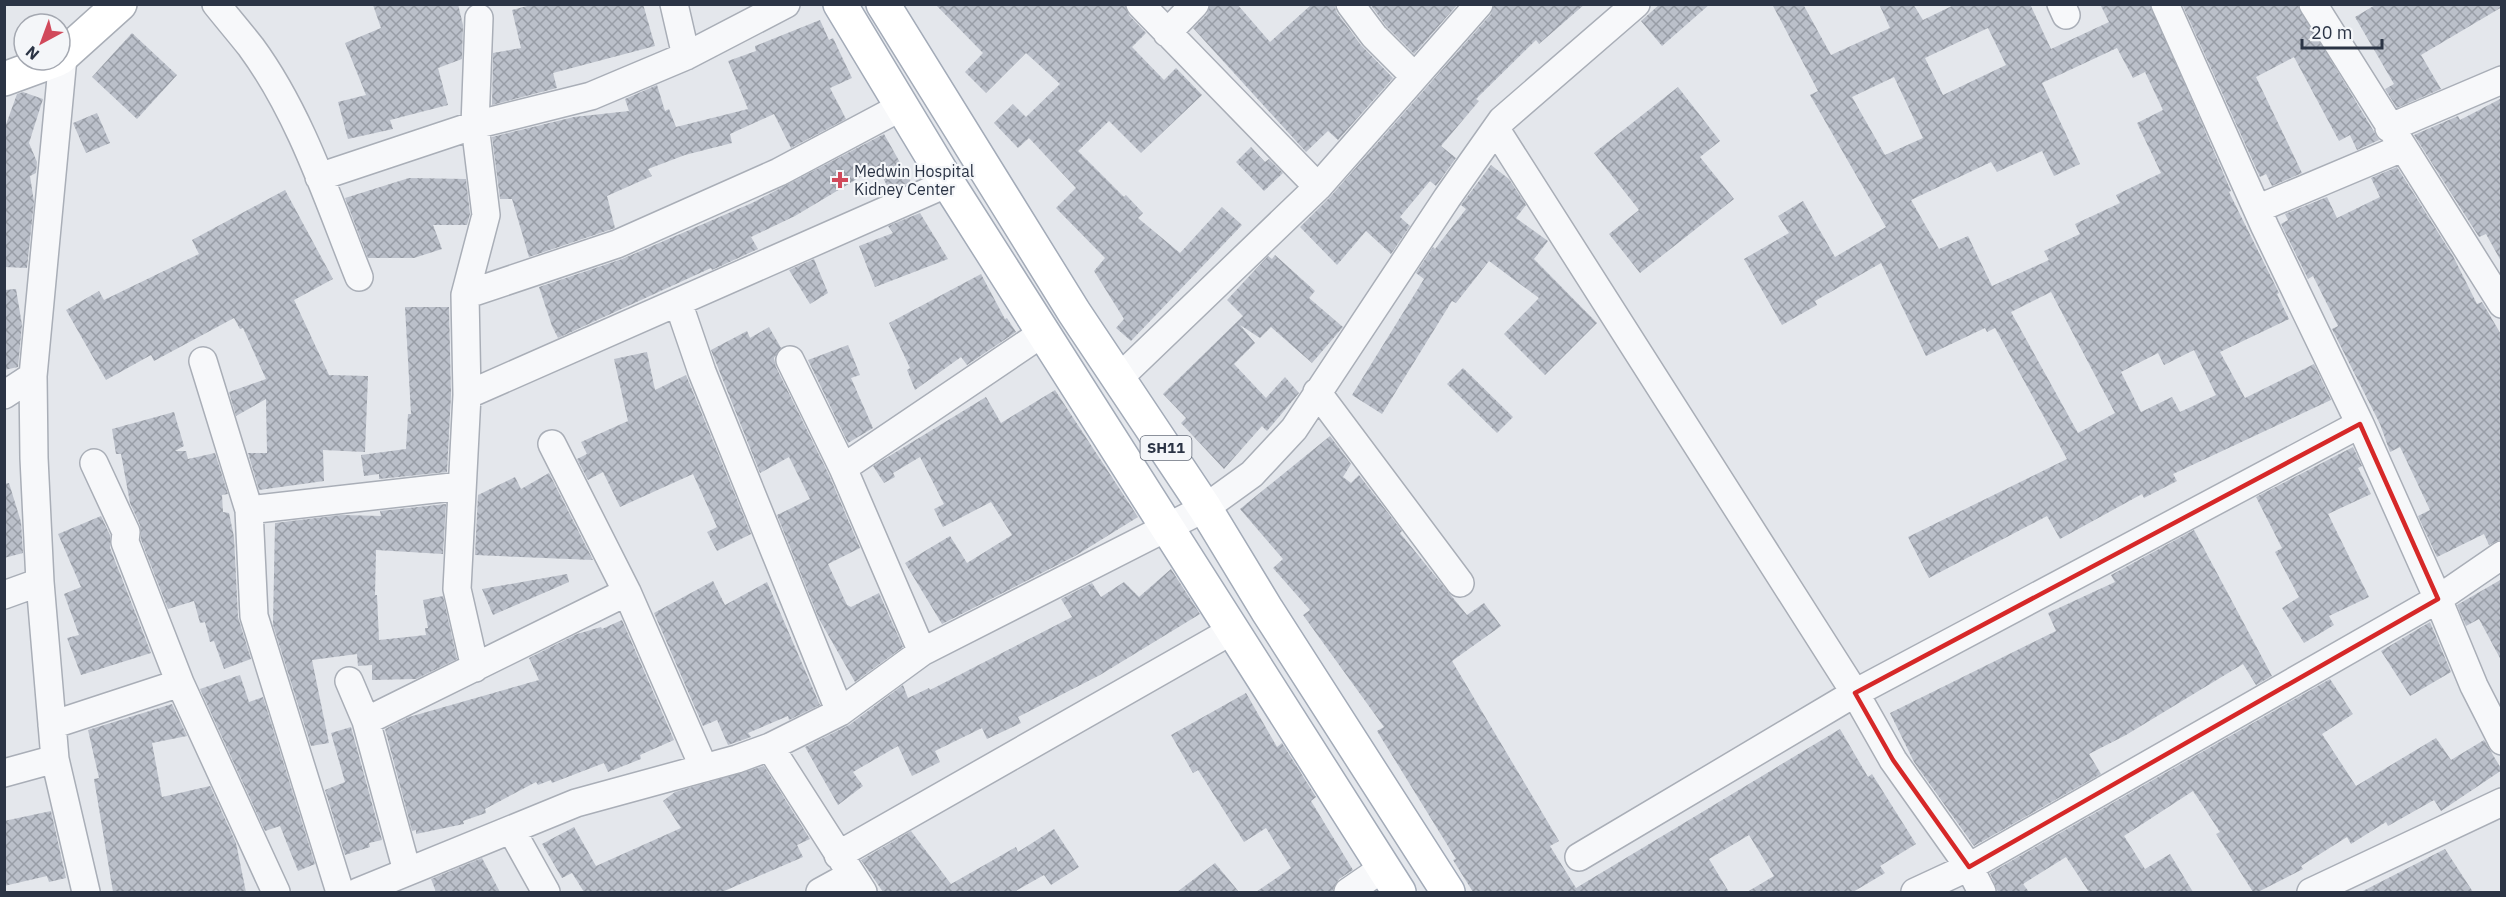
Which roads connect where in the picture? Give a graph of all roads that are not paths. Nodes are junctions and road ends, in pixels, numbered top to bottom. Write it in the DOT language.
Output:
graph roads {
  1 [pos="120,4"];
  2 [pos="216,4"];
  3 [pos="674,4"];
  4 [pos="786,4"];
  5 [pos="840,4"];
  6 [pos="883,4"];
  7 [pos="1140,4"];
  8 [pos="1195,4"];
  9 [pos="1350,4"];
  10 [pos="1479,4"];
  11 [pos="1636,4"];
  12 [pos="2165,4"];
  13 [pos="2313,4"];
  14 [pos="479,18"];
  15 [pos="1167,33"];
  16 [pos="72,47"];
  17 [pos="686,56"];
  18 [pos="23,72"];
  19 [pos="58,72"];
  20 [pos="1414,76"];
  21 [pos="4,79"];
  22 [pos="2502,80"];
  23 [pos="901,107"];
  24 [pos="475,125"];
  25 [pos="1497,131"];
  26 [pos="2396,138"];
  27 [pos="319,177"];
  28 [pos="948,183"];
  29 [pos="1318,187"];
  30 [pos="2257,209"];
  31 [pos="359,277"];
  32 [pos="465,295"];
  33 [pos="678,302"];
  34 [pos="2502,304"];
  35 [pos="1044,332"];
  36 [pos="790,360"];
  37 [pos="203,361"];
  38 [pos="33,376"];
  39 [pos="1119,378"];
  40 [pos="1317,393"];
  41 [pos="4,395"];
  42 [pos="467,395"];
  43 [pos="2360,424"];
  44 [pos="552,444"];
  45 [pos="94,463"];
  46 [pos="843,468"];
  47 [pos="461,486"];
  48 [pos="1205,508"];
  49 [pos="249,510"];
  50 [pos="1168,529"];
  51 [pos="2502,555"];
  52 [pos="40,582"];
  53 [pos="1460,583"];
  54 [pos="627,592"];
  55 [pos="4,595"];
  56 [pos="2438,598"];
  57 [pos="1233,630"];
  58 [pos="922,652"];
  59 [pos="475,668"];
  60 [pos="349,681"];
  61 [pos="180,683"];
  62 [pos="1855,693"];
  63 [pos="840,712"];
  64 [pos="366,721"];
  65 [pos="52,725"];
  66 [pos="2502,741"];
  67 [pos="770,747"];
  68 [pos="55,759"];
  69 [pos="703,766"];
  70 [pos="4,773"];
  71 [pos="2502,802"];
  72 [pos="512,831"];
  73 [pos="1579,857"];
  74 [pos="1969,867"];
  75 [pos="407,871"];
  76 [pos="851,874"];
  77 [pos="1391,880"];
  78 [pos="86,892"];
  79 [pos="276,892"];
  80 [pos="340,892"];
  81 [pos="358,892"];
  82 [pos="546,892"];
  83 [pos="820,892"];
  84 [pos="1348,892"];
  85 [pos="1448,892"];
  86 [pos="1915,892"];
  87 [pos="1982,892"];
  88 [pos="2311,892"];
  1 -- 16 [label="main road"];
  2 -- 27 [label="street"];
  3 -- 17 [label="street"];
  4 -- 17 [label="street"];
  5 -- 23 [label="main road, SH11"];
  6 -- 39 [label="main road, SH11"];
  7 -- 15 [label="street"];
  8 -- 15 [label="street"];
  9 -- 20 [label="street"];
  10 -- 20 [label="street"];
  11 -- 25 [label="street"];
  12 -- 30 [label="street"];
  13 -- 26 [label="street"];
  14 -- 24 [label="street"];
  15 -- 29 [label="street"];
  17 -- 24 [label="street"];
  18 -- 21 [label="main road"];
  19 -- 38 [label="street"];
  20 -- 29 [label="street"];
  22 -- 26 [label="street"];
  23 -- 28 [label="main road, SH11"];
  23 -- 32 [label="street"];
  24 -- 27 [label="street"];
  24 -- 32 [label="street"];
  25 -- 40 [label="street"];
  25 -- 62 [label="street"];
  26 -- 30 [label="street"];
  26 -- 34 [label="street"];
  27 -- 31 [label="street"];
  28 -- 33 [label="street"];
  28 -- 35 [label="main road, SH11"];
  29 -- 39 [label="street"];
  30 -- 43 [label="street"];
  32 -- 42 [label="street"];
  33 -- 42 [label="street"];
  33 -- 63 [label="street"];
  35 -- 46 [label="street"];
  35 -- 50 [label="main road, SH11"];
  36 -- 46 [label="street"];
  37 -- 49 [label="street"];
  38 -- 41 [label="street"];
  38 -- 52 [label="street"];
  39 -- 48 [label="main road, SH11"];
  40 -- 48 [label="street"];
  40 -- 53 [label="street"];
  42 -- 47 [label="street"];
  43 -- 56 [label="street"];
  43 -- 62 [label="street"];
  44 -- 54 [label="street"];
  45 -- 61 [label="street"];
  46 -- 58 [label="street"];
  47 -- 49 [label="street"];
  47 -- 59 [label="street"];
  48 -- 50 [label="street"];
  48 -- 85 [label="main road, SH11"];
  49 -- 80 [label="street"];
  50 -- 57 [label="main road, SH11"];
  50 -- 58 [label="street"];
  51 -- 56 [label="street"];
  52 -- 55 [label="street"];
  52 -- 65 [label="street"];
  54 -- 59 [label="street"];
  54 -- 69 [label="street"];
  56 -- 66 [label="street"];
  56 -- 74 [label="street"];
  57 -- 76 [label="street"];
  57 -- 77 [label="main road, SH11"];
  58 -- 63 [label="street"];
  59 -- 64 [label="street"];
  60 -- 64 [label="street"];
  61 -- 65 [label="street"];
  61 -- 79 [label="street"];
  62 -- 73 [label="street"];
  62 -- 74 [label="street"];
  63 -- 67 [label="street"];
  64 -- 75 [label="street"];
  65 -- 68 [label="street"];
  67 -- 69 [label="street"];
  67 -- 76 [label="street"];
  68 -- 70 [label="street"];
  68 -- 78 [label="street"];
  69 -- 72 [label="street"];
  71 -- 88 [label="street"];
  72 -- 75 [label="street"];
  72 -- 82 [label="street"];
  74 -- 86 [label="street"];
  74 -- 87 [label="street"];
  75 -- 81 [label="street"];
  76 -- 83 [label="street"];
  77 -- 84 [label="street"];
}
